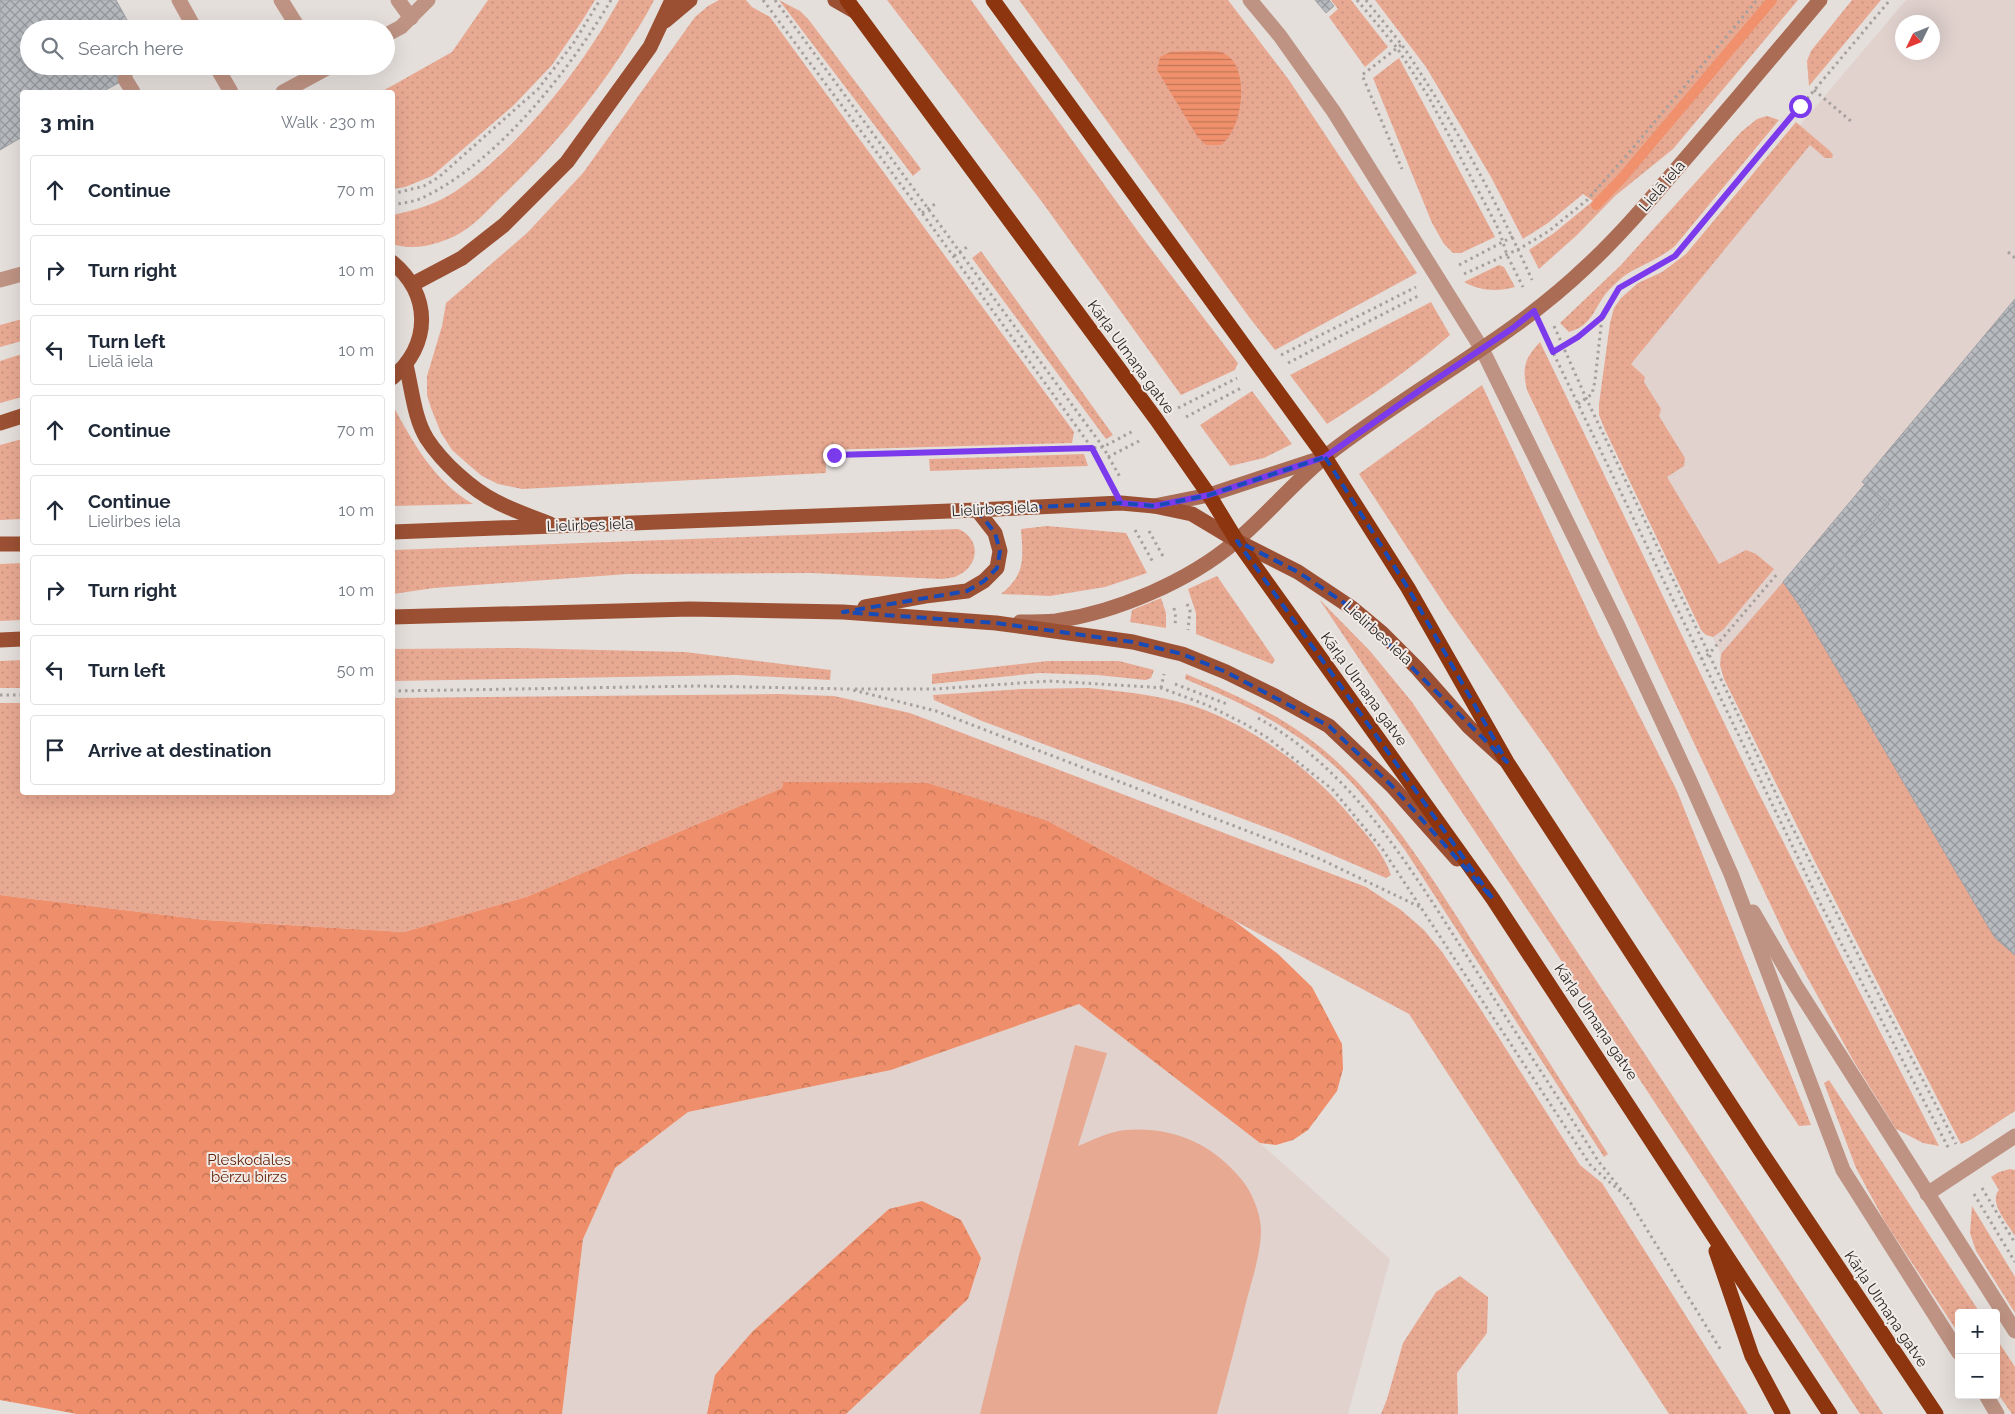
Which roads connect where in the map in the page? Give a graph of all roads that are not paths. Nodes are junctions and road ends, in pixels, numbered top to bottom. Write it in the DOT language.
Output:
graph roads {
  1 [pos="179,0"];
  2 [pos="282,0"];
  3 [pos="398,0"];
  4 [pos="428,0"];
  5 [pos="672,0"];
  6 [pos="690,0"];
  7 [pos="835,0"];
  8 [pos="994,0"];
  9 [pos="1250,0"];
  10 [pos="1820,0"];
  11 [pos="851,6"];
  12 [pos="411,18"];
  13 [pos="190,20"];
  14 [pos="294,20"];
  15 [pos="664,22"];
  16 [pos="395,30"];
  17 [pos="221,75"];
  18 [pos="313,75"];
  19 [pos="230,90"];
  20 [pos="286,90"];
  21 [pos="395,264"];
  22 [pos="20,275"];
  23 [pos="0,280"];
  24 [pos="413,284"];
  25 [pos="1482,349"];
  26 [pos="406,365"];
  27 [pos="395,375"];
  28 [pos="20,417"];
  29 [pos="0,423"];
  30 [pos="1325,457"];
  31 [pos="1209,495"];
  32 [pos="1154,506"];
  33 [pos="977,510"];
  34 [pos="556,526"];
  35 [pos="395,532"];
  36 [pos="1237,541"];
  37 [pos="0,544"];
  38 [pos="20,544"];
  39 [pos="843,612"];
  40 [pos="395,617"];
  41 [pos="996,623"];
  42 [pos="20,638"];
  43 [pos="0,640"];
  44 [pos="1508,762"];
  45 [pos="1731,874"];
  46 [pos="1493,899"];
  47 [pos="2015,1136"];
  48 [pos="1927,1194"];
  49 [pos="1709,1230"];
  50 [pos="2015,1331"];
  51 [pos="1955,1347"];
  52 [pos="1988,1399"];
  53 [pos="1783,1414"];
  54 [pos="1830,1414"];
  55 [pos="1936,1414"];
  56 [pos="1997,1414"];
  1 -- 13 [label="street"];
  2 -- 14 [label="street"];
  3 -- 12 [label="street"];
  4 -- 12 [label="street"];
  5 -- 15 [label="main road"];
  6 -- 15 [label="main road"];
  7 -- 11 [label="main road"];
  8 -- 30 [label="highway, Kārļa Ulmaņa gatve"];
  9 -- 25 [label="street"];
  10 -- 25 [label="street, Lielā iela"];
  11 -- 31 [label="highway, Kārļa Ulmaņa gatve"];
  12 -- 16 [label="street"];
  15 -- 24 [label="main road"];
  17 -- 19 [label="street"];
  18 -- 20 [label="street"];
  21 -- 24 [label="main road"];
  22 -- 23 [label="street"];
  24 -- 26 [label="main road"];
  25 -- 30 [label="street, Lielā iela"];
  25 -- 45 [label="street"];
  26 -- 27 [label="main road"];
  26 -- 34 [label="main road"];
  28 -- 29 [label="main road"];
  30 -- 31 [label="street"];
  30 -- 36 [label="street"];
  30 -- 44 [label="highway, Kārļa Ulmaņa gatve"];
  31 -- 32 [label="street"];
  31 -- 36 [label="highway, Kārļa Ulmaņa gatve"];
  32 -- 33 [label="main road, Lielirbes iela"];
  32 -- 36 [label="main road, Lielirbes iela"];
  33 -- 34 [label="main road, Lielirbes iela"];
  33 -- 39 [label="main road"];
  34 -- 35 [label="main road, Lielirbes iela"];
  36 -- 41 [label="street"];
  36 -- 44 [label="main road, Lielirbes iela"];
  36 -- 46 [label="highway, Kārļa Ulmaņa gatve"];
  37 -- 38 [label="main road"];
  39 -- 40 [label="main road"];
  39 -- 41 [label="main road"];
  41 -- 46 [label="main road"];
  42 -- 43 [label="main road"];
  44 -- 55 [label="highway, Kārļa Ulmaņa gatve"];
  45 -- 48 [label="street"];
  45 -- 51 [label="street"];
  46 -- 49 [label="highway, Kārļa Ulmaņa gatve"];
  47 -- 48 [label="street"];
  48 -- 50 [label="street"];
  49 -- 53 [label="highway"];
  49 -- 54 [label="highway, Kārļa Ulmaņa gatve"];
  52 -- 56 [label="street"];
}
